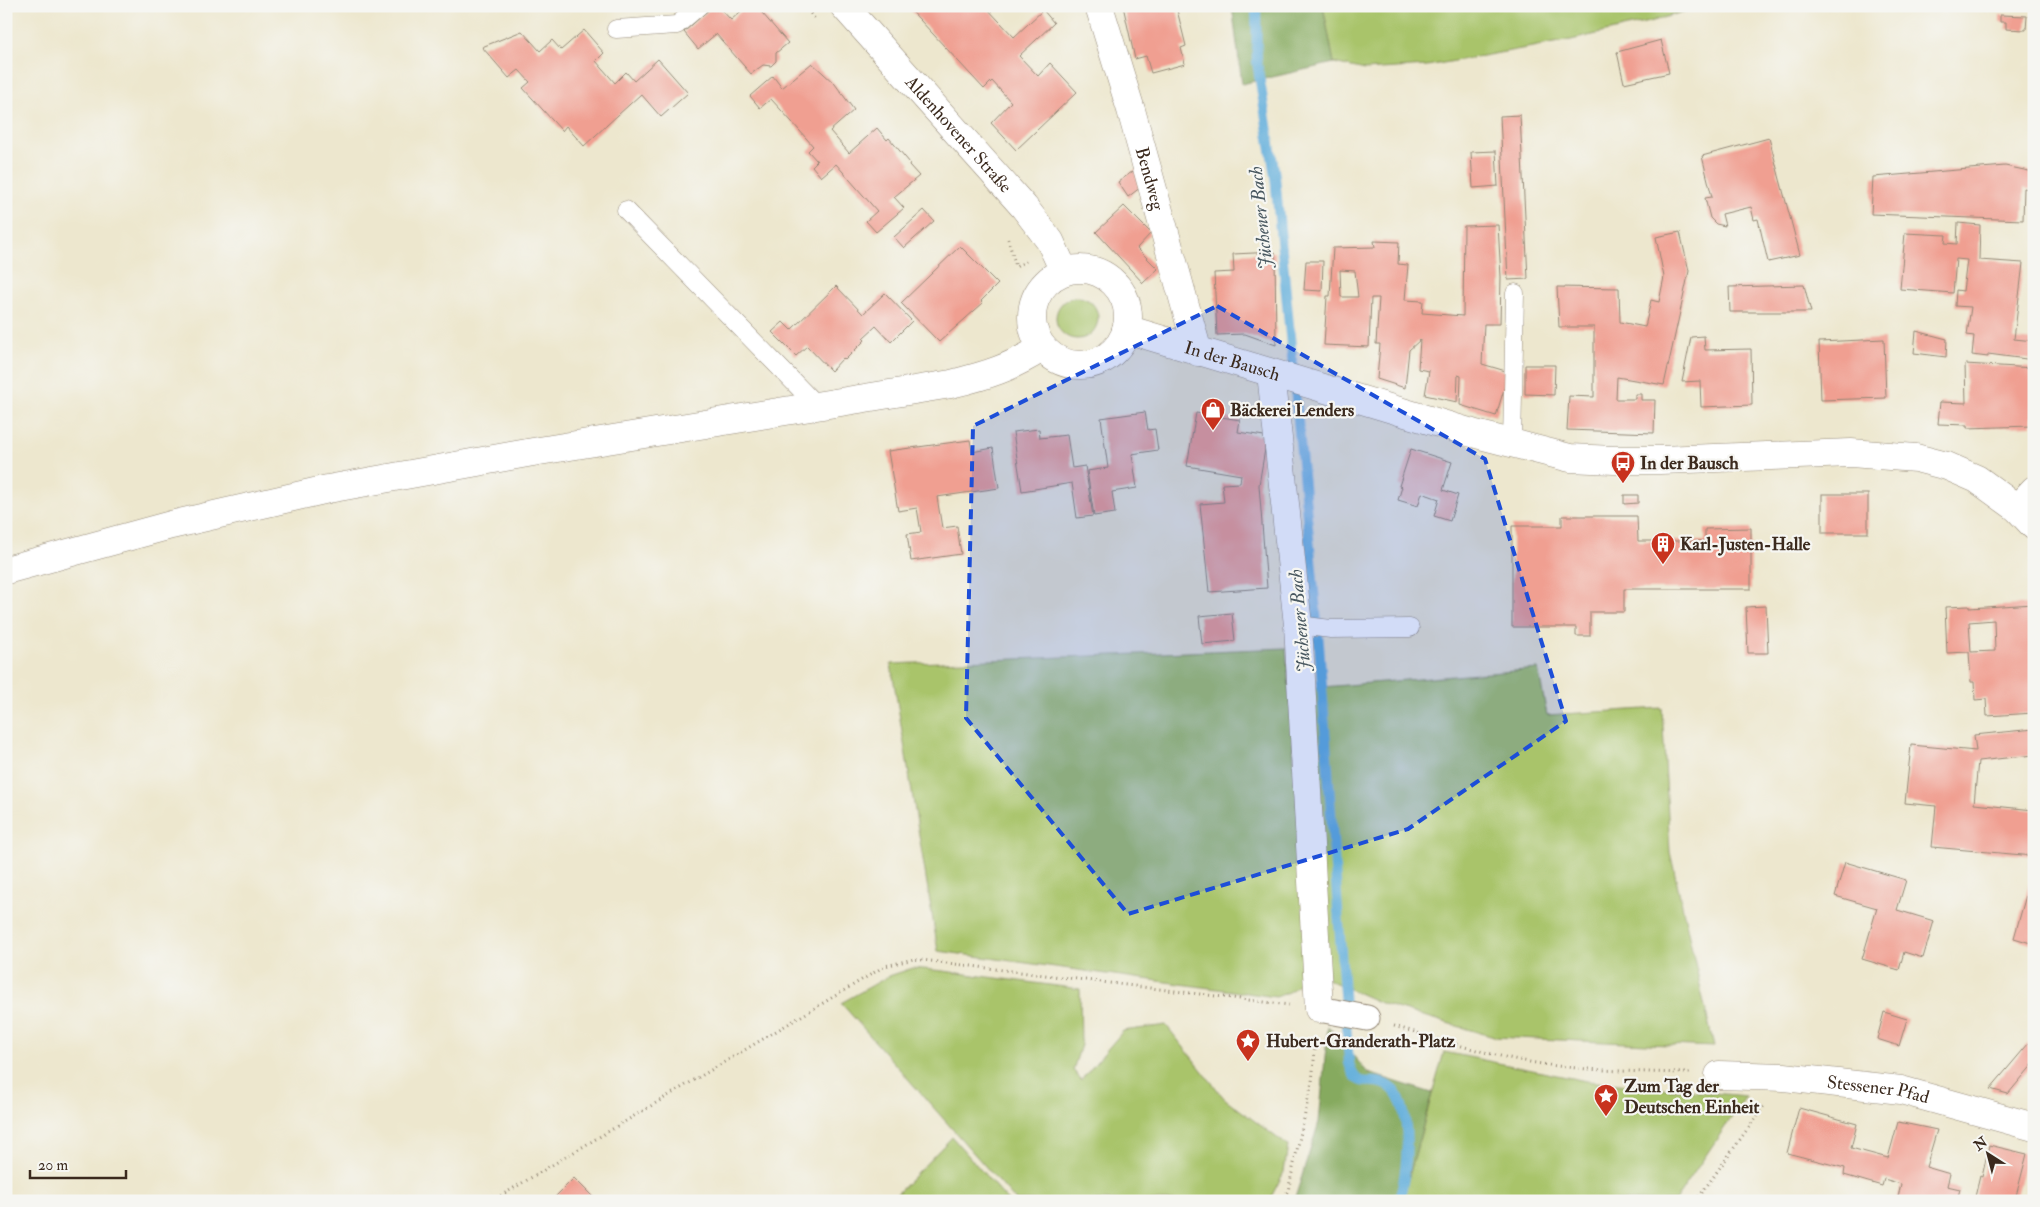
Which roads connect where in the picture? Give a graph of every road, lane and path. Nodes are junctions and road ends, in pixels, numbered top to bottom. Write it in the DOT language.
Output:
graph roads {
  1 [pos="699,6"];
  2 [pos="844,6"];
  3 [pos="1099,6"];
  4 [pos="616,29"];
  5 [pos="626,210"];
  6 [pos="1064,271"];
  7 [pos="1515,293"];
  8 [pos="1126,329"];
  9 [pos="1042,348"];
  10 [pos="1198,352"];
  11 [pos="1274,374"];
  12 [pos="815,404"];
  13 [pos="1512,444"];
  14 [pos="2028,508"];
  15 [pos="6,570"];
  16 [pos="1303,626"];
  17 [pos="1410,628"];
  18 [pos="1327,1010"];
  19 [pos="1367,1018"];
  20 [pos="1719,1075"];
  21 [pos="1784,1077"];
  22 [pos="2034,1127"];
  23 [pos="492,1201"];
  24 [pos="1281,1201"];
  25 [pos="1696,1201"];
  1 -- 4 [label="lane"];
  2 -- 6 [label="street, Aldenhovener Straße"];
  3 -- 10 [label="street, Bendweg"];
  5 -- 12 [label="lane"];
  6 -- 8 [label="street"];
  6 -- 9 [label="street"];
  7 -- 13 [label="lane"];
  8 -- 9 [label="street"];
  8 -- 10 [label="street, In der Bausch"];
  9 -- 12 [label="street"];
  10 -- 11 [label="street, In der Bausch"];
  11 -- 13 [label="street, In der Bausch"];
  11 -- 16 [label="street"];
  12 -- 15 [label="street"];
  13 -- 14 [label="street, In der Bausch"];
  16 -- 17 [label="lane"];
  16 -- 18 [label="street"];
  18 -- 19 [label="street"];
  18 -- 23 [label="path"];
  18 -- 24 [label="path"];
  19 -- 20 [label="path"];
  20 -- 21 [label="street, Stessener Pfad"];
  21 -- 22 [label="street, Stessener Pfad"];
  21 -- 25 [label="path"];
}
